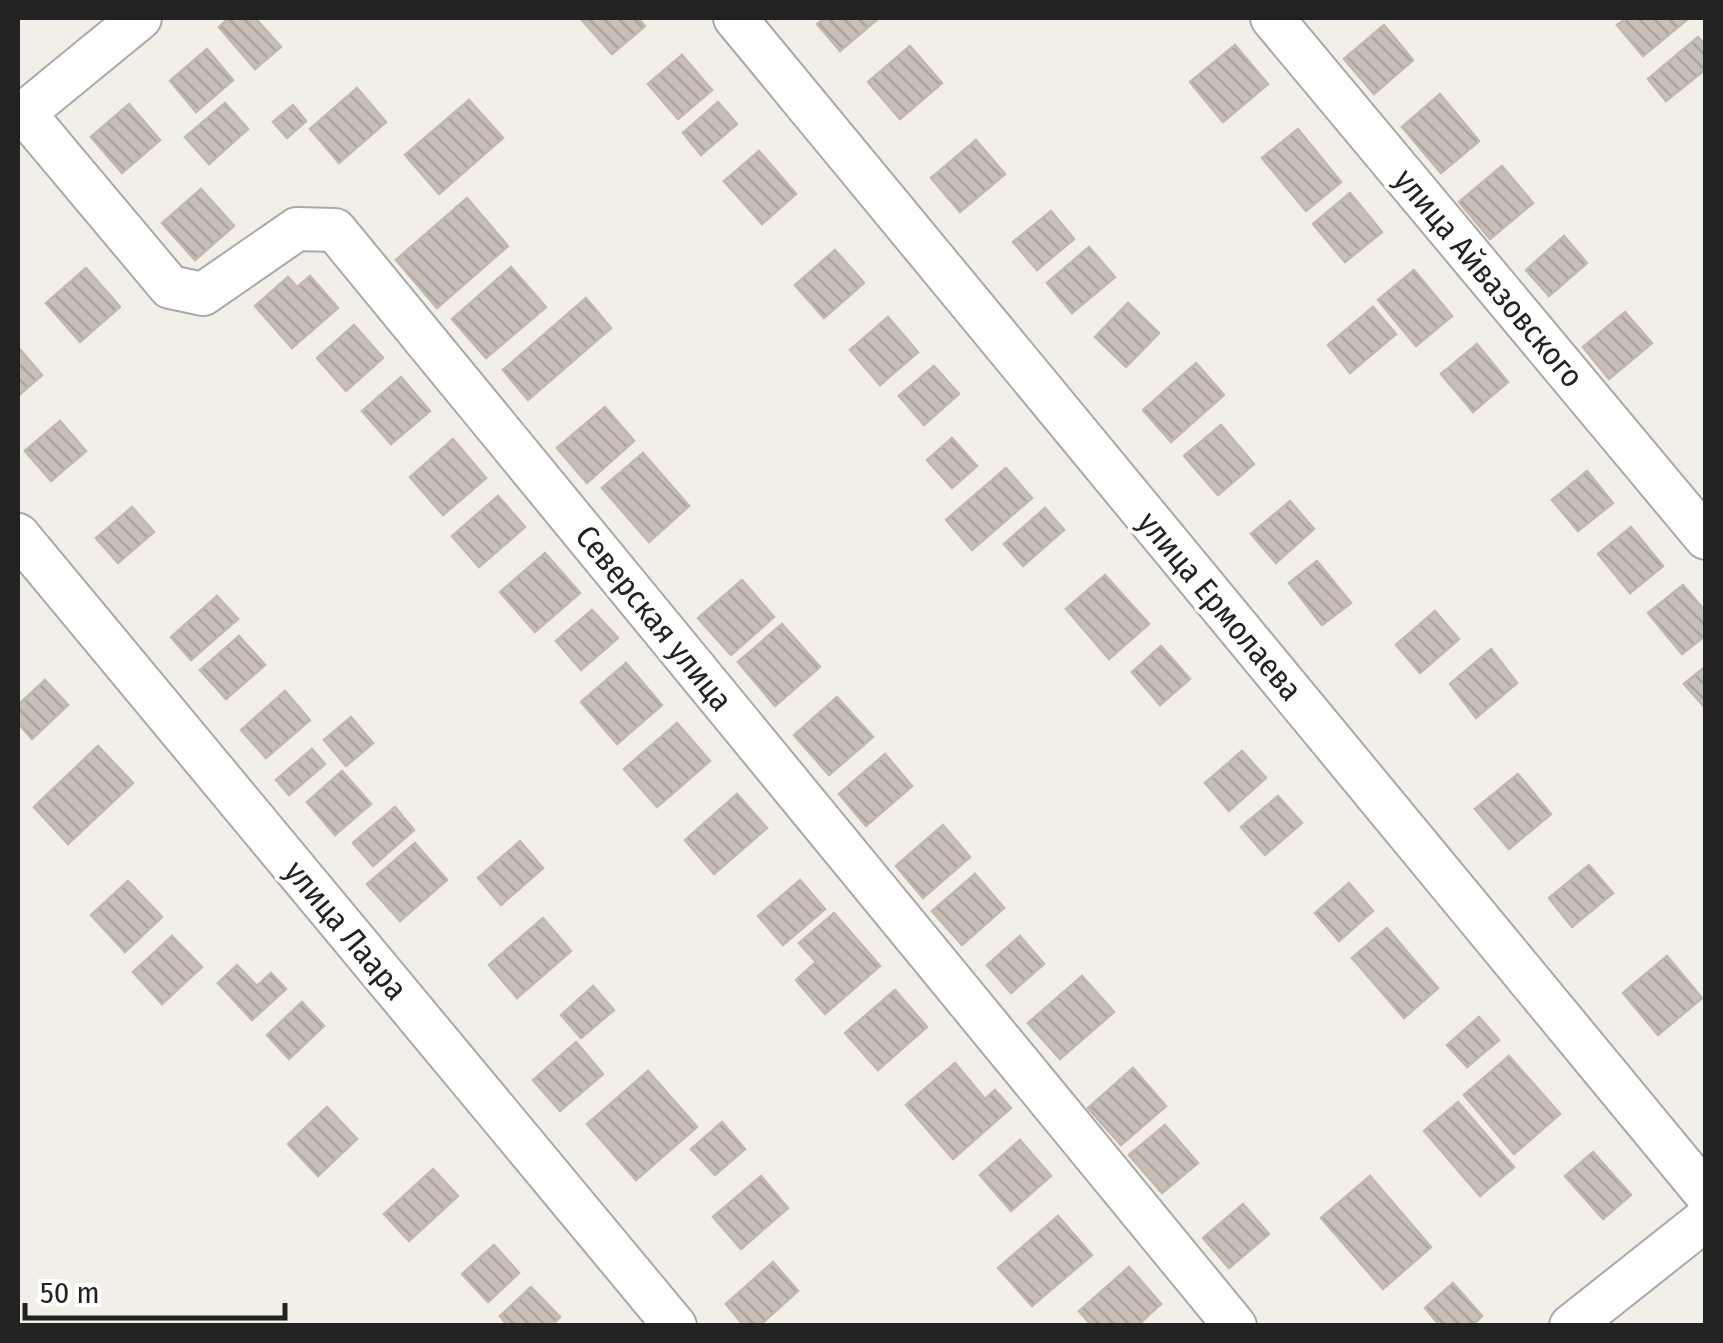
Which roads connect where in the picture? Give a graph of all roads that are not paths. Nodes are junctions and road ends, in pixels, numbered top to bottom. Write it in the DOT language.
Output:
graph roads {
  1 [pos="140,18"];
  2 [pos="736,18"];
  3 [pos="1272,18"];
  4 [pos="21,115"];
  5 [pos="18,535"];
  6 [pos="1706,538"];
  7 [pos="1706,1194"];
  8 [pos="1706,1220"];
  9 [pos="674,1326"];
  10 [pos="1235,1326"];
  11 [pos="1571,1326"];
  1 -- 4 [label="street"];
  2 -- 7 [label="street, улица Ермолаева"];
  3 -- 6 [label="street, улица Айвазовского"];
  4 -- 10 [label="street, Северская улица"];
  5 -- 9 [label="street, улица Лаара"];
  8 -- 11 [label="street"];
}
